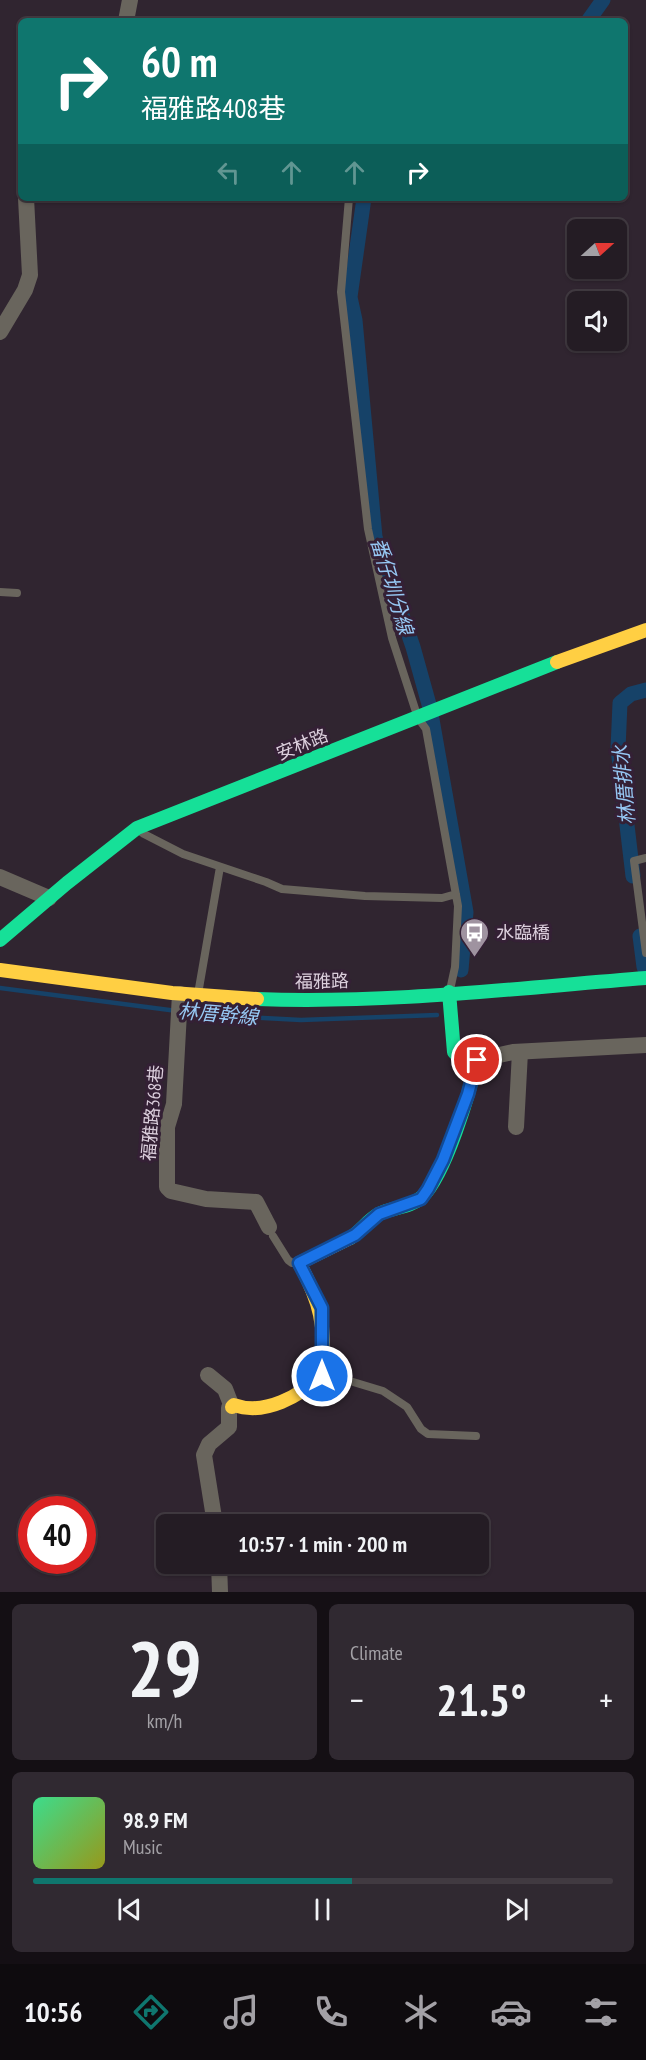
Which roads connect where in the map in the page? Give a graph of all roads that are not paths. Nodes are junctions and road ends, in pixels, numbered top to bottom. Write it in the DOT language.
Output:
graph roads {
  1 [pos="130,0"];
  2 [pos="127,18"];
  3 [pos="26,201"];
  4 [pos="350,201"];
  5 [pos="0,332"];
  6 [pos="0,592"];
  7 [pos="17,593"];
  8 [pos="646,630"];
  9 [pos="421,716"];
  10 [pos="137,828"];
  11 [pos="646,858"];
  12 [pos="220,867"];
  13 [pos="0,877"];
  14 [pos="456,894"];
  15 [pos="49,898"];
  16 [pos="0,940"];
  17 [pos="646,953"];
  18 [pos="0,970"];
  19 [pos="646,978"];
  20 [pos="449,992"];
  21 [pos="198,995"];
  22 [pos="180,998"];
  23 [pos="646,1045"];
  24 [pos="520,1052"];
  25 [pos="477,1060"];
  26 [pos="516,1127"];
  27 [pos="271,1232"];
  28 [pos="299,1263"];
  29 [pos="208,1375"];
  30 [pos="322,1376"];
  31 [pos="232,1407"];
  32 [pos="476,1436"];
  33 [pos="213,1514"];
  34 [pos="219,1574"];
  35 [pos="220,1592"];
  1 -- 2 [label="street"];
  3 -- 5 [label="street"];
  4 -- 9 [label="lane"];
  6 -- 7 [label="lane"];
  8 -- 9 [label="street, 安林路"];
  9 -- 10 [label="street, 安林路"];
  9 -- 14 [label="lane"];
  10 -- 12 [label="lane"];
  10 -- 15 [label="street, 安林路"];
  11 -- 17 [label="lane"];
  12 -- 14 [label="lane"];
  12 -- 21 [label="lane"];
  13 -- 15 [label="street"];
  14 -- 20 [label="lane"];
  15 -- 16 [label="street, 安林路"];
  18 -- 22 [label="street, 福雅路"];
  19 -- 20 [label="street, 福雅路"];
  20 -- 21 [label="street, 福雅路"];
  20 -- 25 [label="street"];
  21 -- 22 [label="street, 福雅路"];
  22 -- 27 [label="street, 福雅路368巷"];
  23 -- 24 [label="street"];
  24 -- 25 [label="street"];
  24 -- 26 [label="street"];
  25 -- 28 [label="street"];
  27 -- 28 [label="lane"];
  28 -- 30 [label="street"];
  29 -- 31 [label="street"];
  30 -- 31 [label="street"];
  30 -- 32 [label="lane"];
  31 -- 33 [label="street"];
  34 -- 35 [label="street"];
}
